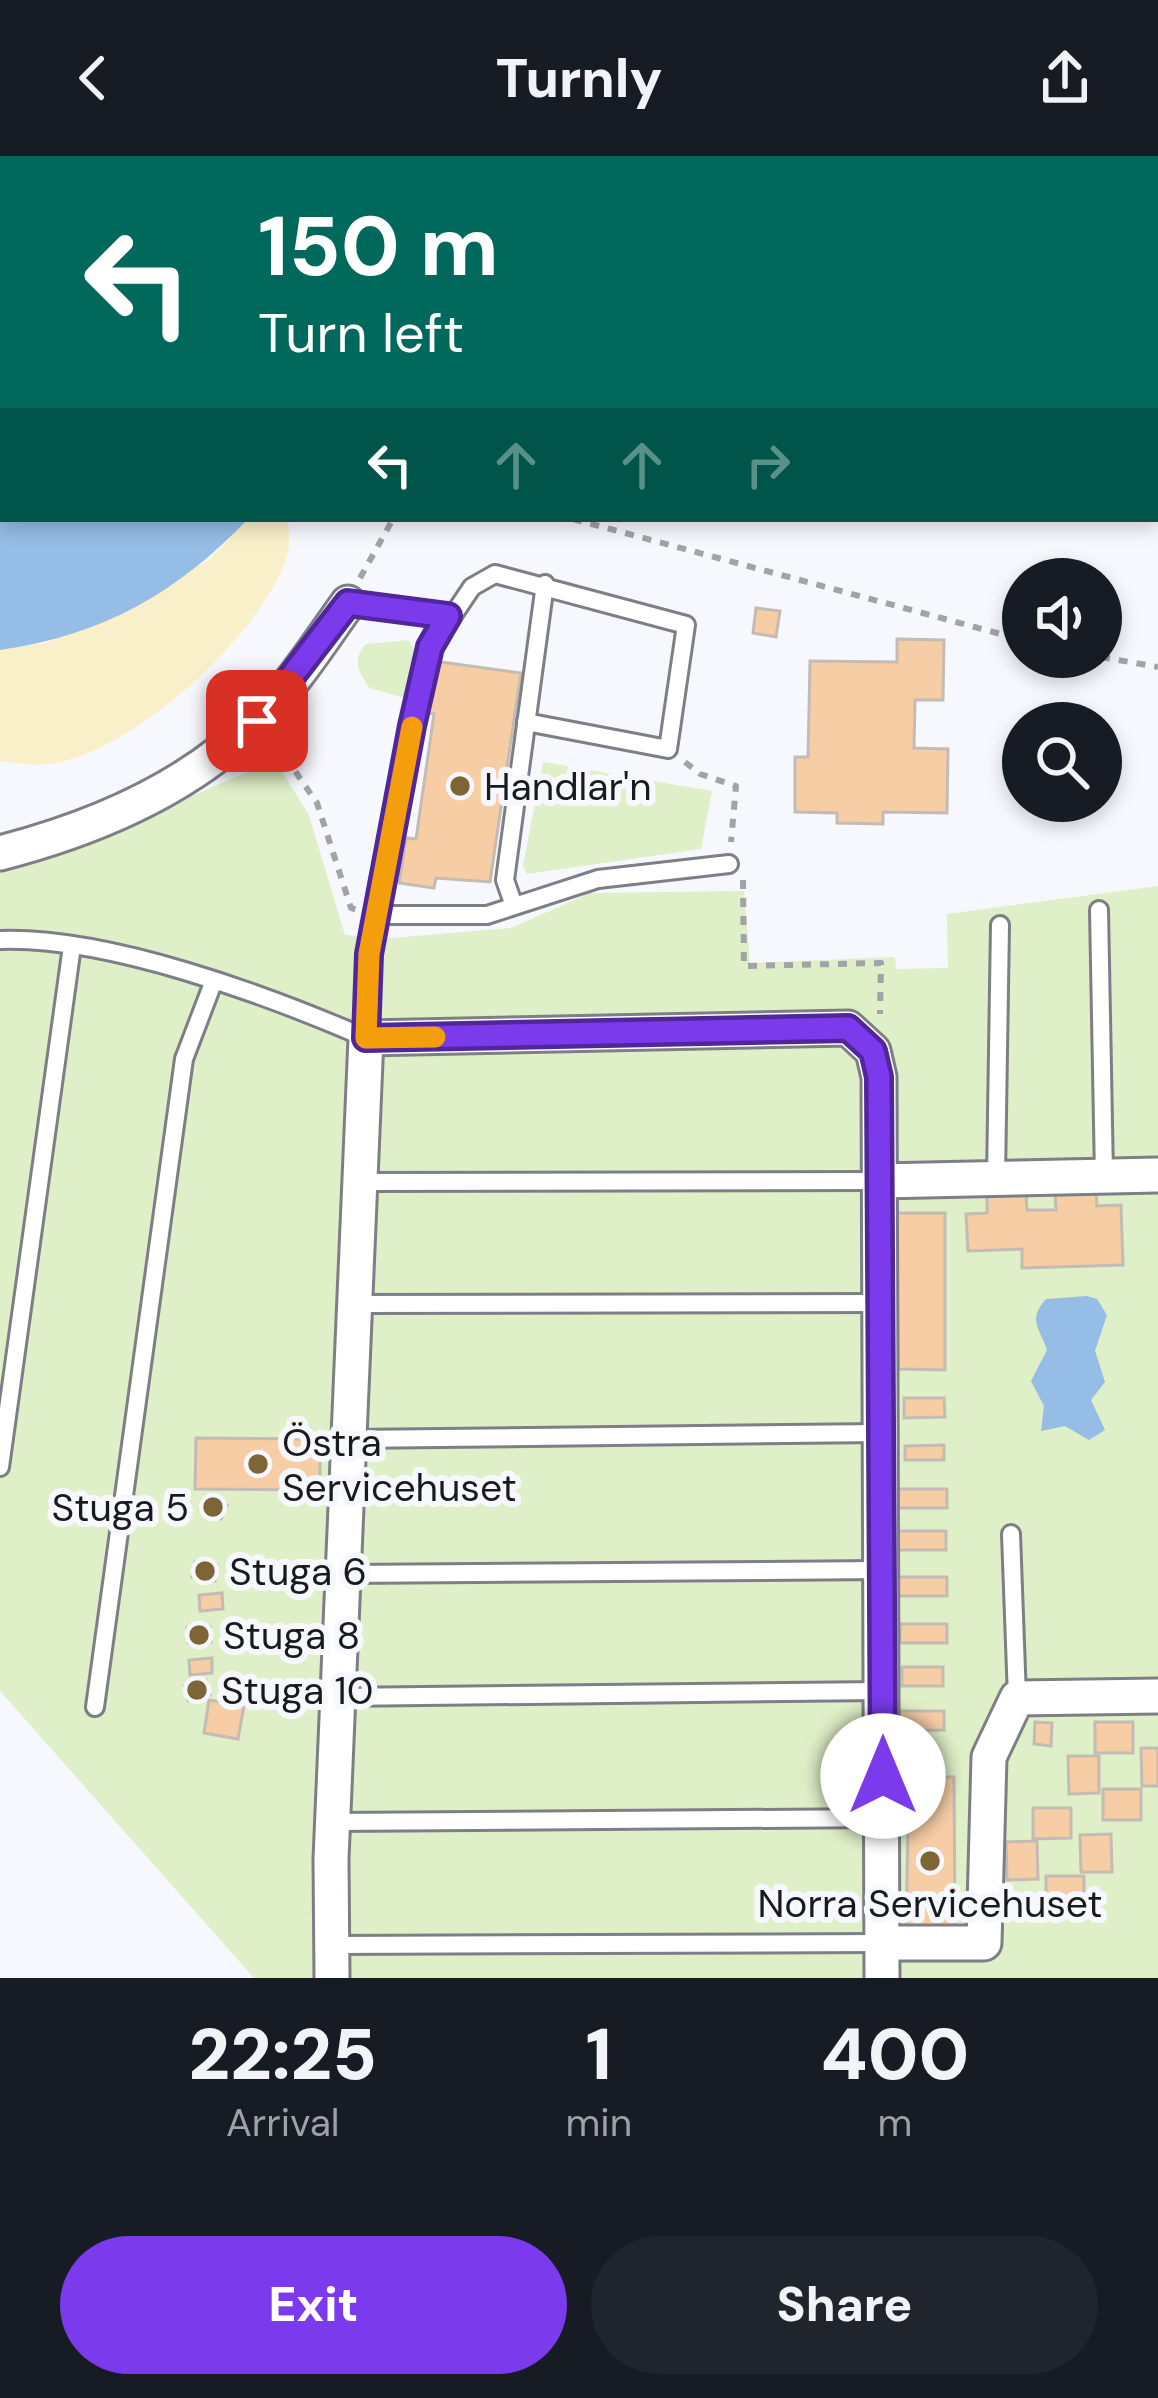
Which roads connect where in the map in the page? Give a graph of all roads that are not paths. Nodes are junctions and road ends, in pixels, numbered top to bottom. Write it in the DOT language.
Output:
graph roads {
  1 [pos="545,584"];
  2 [pos="348,603"];
  3 [pos="448,616"];
  4 [pos="526,722"];
  5 [pos="0,853"];
  6 [pos="729,863"];
  7 [pos="513,903"];
  8 [pos="1099,910"];
  9 [pos="376,915"];
  10 [pos="1000,925"];
  11 [pos="0,940"];
  12 [pos="72,946"];
  13 [pos="213,982"];
  14 [pos="366,1038"];
  15 [pos="1158,1175"];
  16 [pos="1104,1176"];
  17 [pos="996,1178"];
  18 [pos="880,1181"];
  19 [pos="359,1183"];
  20 [pos="355,1304"];
  21 [pos="881,1304"];
  22 [pos="882,1432"];
  23 [pos="350,1439"];
  24 [pos="0,1467"];
  25 [pos="1011,1534"];
  26 [pos="883,1570"];
  27 [pos="344,1574"];
  28 [pos="884,1691"];
  29 [pos="1158,1696"];
  30 [pos="338,1697"];
  31 [pos="1017,1698"];
  32 [pos="95,1707"];
  33 [pos="883,1818"];
  34 [pos="333,1822"];
  35 [pos="882,1943"];
  36 [pos="332,1961"];
  37 [pos="882,1978"];
  1 -- 3 [label="lane"];
  1 -- 4 [label="lane"];
  1 -- 4 [label="lane"];
  2 -- 3 [label="lane"];
  2 -- 5 [label="street"];
  3 -- 9 [label="lane"];
  4 -- 7 [label="lane"];
  6 -- 7 [label="lane"];
  7 -- 9 [label="lane"];
  8 -- 16 [label="lane"];
  9 -- 14 [label="lane"];
  10 -- 17 [label="lane"];
  11 -- 12 [label="lane"];
  12 -- 13 [label="lane"];
  12 -- 24 [label="lane"];
  13 -- 14 [label="lane"];
  13 -- 32 [label="lane"];
  14 -- 18 [label="street"];
  14 -- 19 [label="street"];
  15 -- 16 [label="street"];
  16 -- 17 [label="street"];
  17 -- 18 [label="street"];
  18 -- 19 [label="lane"];
  18 -- 21 [label="street"];
  19 -- 20 [label="street"];
  20 -- 21 [label="lane"];
  20 -- 23 [label="street"];
  21 -- 22 [label="street"];
  22 -- 23 [label="lane"];
  22 -- 26 [label="street"];
  23 -- 27 [label="street"];
  25 -- 31 [label="lane"];
  26 -- 27 [label="lane"];
  26 -- 28 [label="street"];
  27 -- 30 [label="street"];
  28 -- 30 [label="lane"];
  28 -- 33 [label="street"];
  29 -- 31 [label="street"];
  30 -- 34 [label="street"];
  31 -- 35 [label="street"];
  33 -- 34 [label="lane"];
  33 -- 35 [label="street"];
  34 -- 36 [label="street"];
  35 -- 36 [label="lane"];
  35 -- 37 [label="street"];
}
